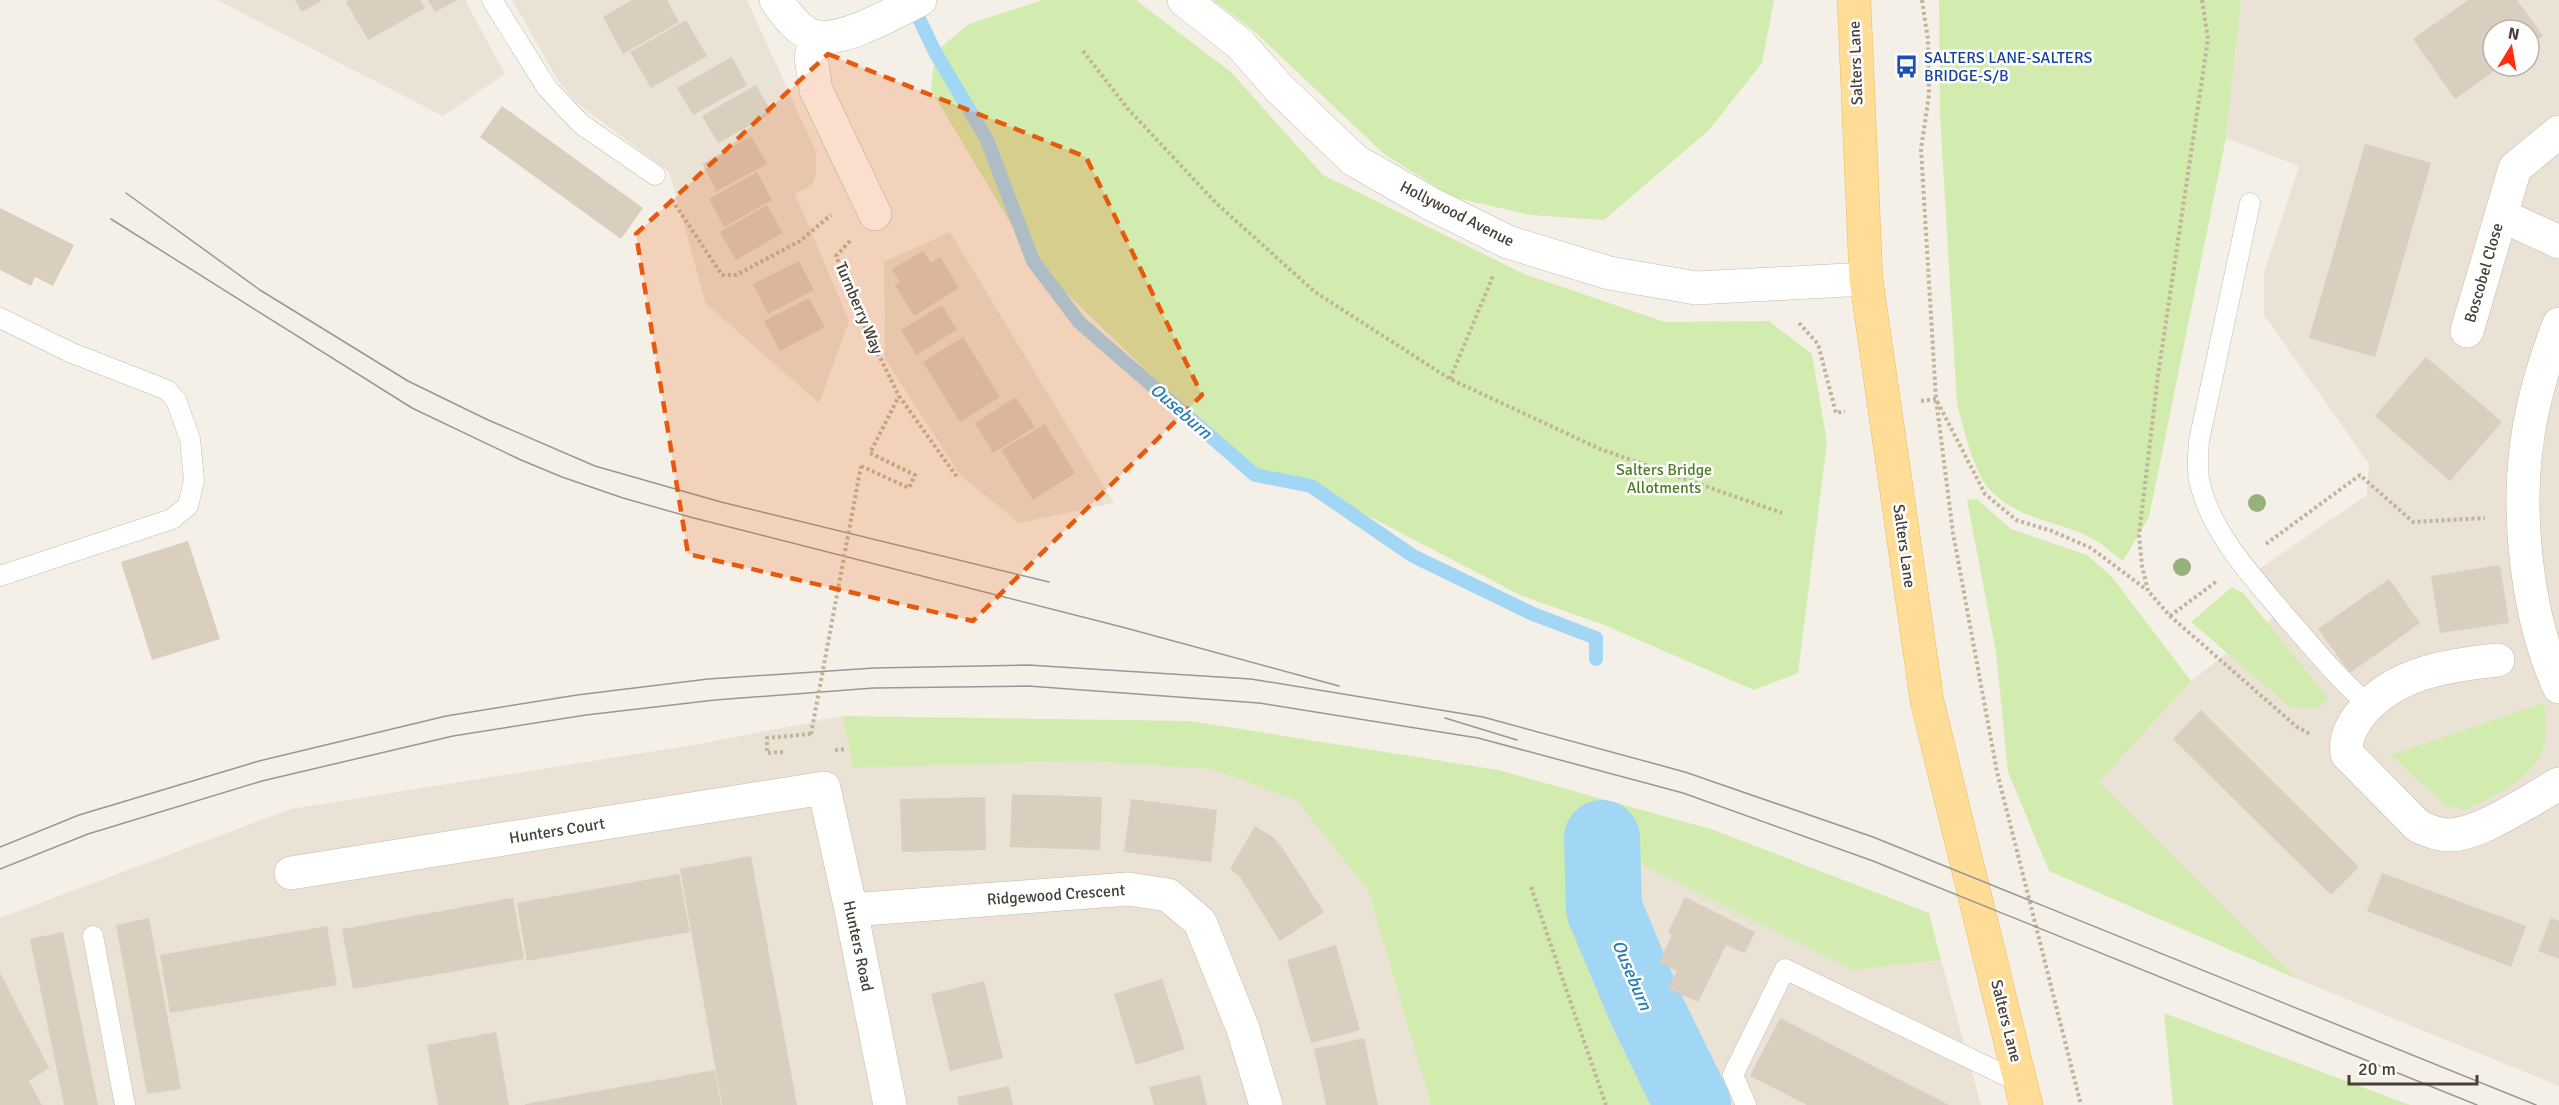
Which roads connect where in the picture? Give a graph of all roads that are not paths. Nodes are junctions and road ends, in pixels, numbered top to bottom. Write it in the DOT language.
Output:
graph roads {
  1 [pos="492,0"];
  2 [pos="776,0"];
  3 [pos="920,0"];
  4 [pos="1184,0"];
  5 [pos="1854,0"];
  6 [pos="816,37"];
  7 [pos="2559,132"];
  8 [pos="654,175"];
  9 [pos="868,201"];
  10 [pos="2250,203"];
  11 [pos="2501,215"];
  12 [pos="2559,242"];
  13 [pos="1866,279"];
  14 [pos="0,318"];
  15 [pos="2559,324"];
  16 [pos="2467,331"];
  17 [pos="0,576"];
  18 [pos="2498,660"];
  19 [pos="2559,687"];
  20 [pos="2368,704"];
  21 [pos="2559,784"];
  22 [pos="824,788"];
  23 [pos="291,873"];
  24 [pos="851,910"];
  25 [pos="93,936"];
  26 [pos="2023,1094"];
  27 [pos="125,1105"];
  28 [pos="890,1105"];
  29 [pos="1266,1105"];
  30 [pos="1746,1105"];
  1 -- 8 [label="lane"];
  2 -- 6 [label="street"];
  3 -- 6 [label="street"];
  4 -- 13 [label="street, Hollywood Avenue"];
  5 -- 13 [label="main road, Salters Lane"];
  6 -- 9 [label="street"];
  7 -- 11 [label="street, Boscobel Close"];
  10 -- 20 [label="lane"];
  11 -- 12 [label="street, Boscobel Close"];
  11 -- 16 [label="street, Boscobel Close"];
  13 -- 26 [label="main road, Salters Lane"];
  14 -- 17 [label="lane"];
  15 -- 19 [label="street"];
  18 -- 20 [label="street"];
  20 -- 21 [label="street"];
  22 -- 23 [label="street, Hunters Court"];
  22 -- 24 [label="street, Hunters Road"];
  24 -- 28 [label="street, Hunters Road"];
  24 -- 29 [label="street, Ridgewood Crescent"];
  25 -- 27 [label="lane"];
  26 -- 30 [label="lane"];
}
